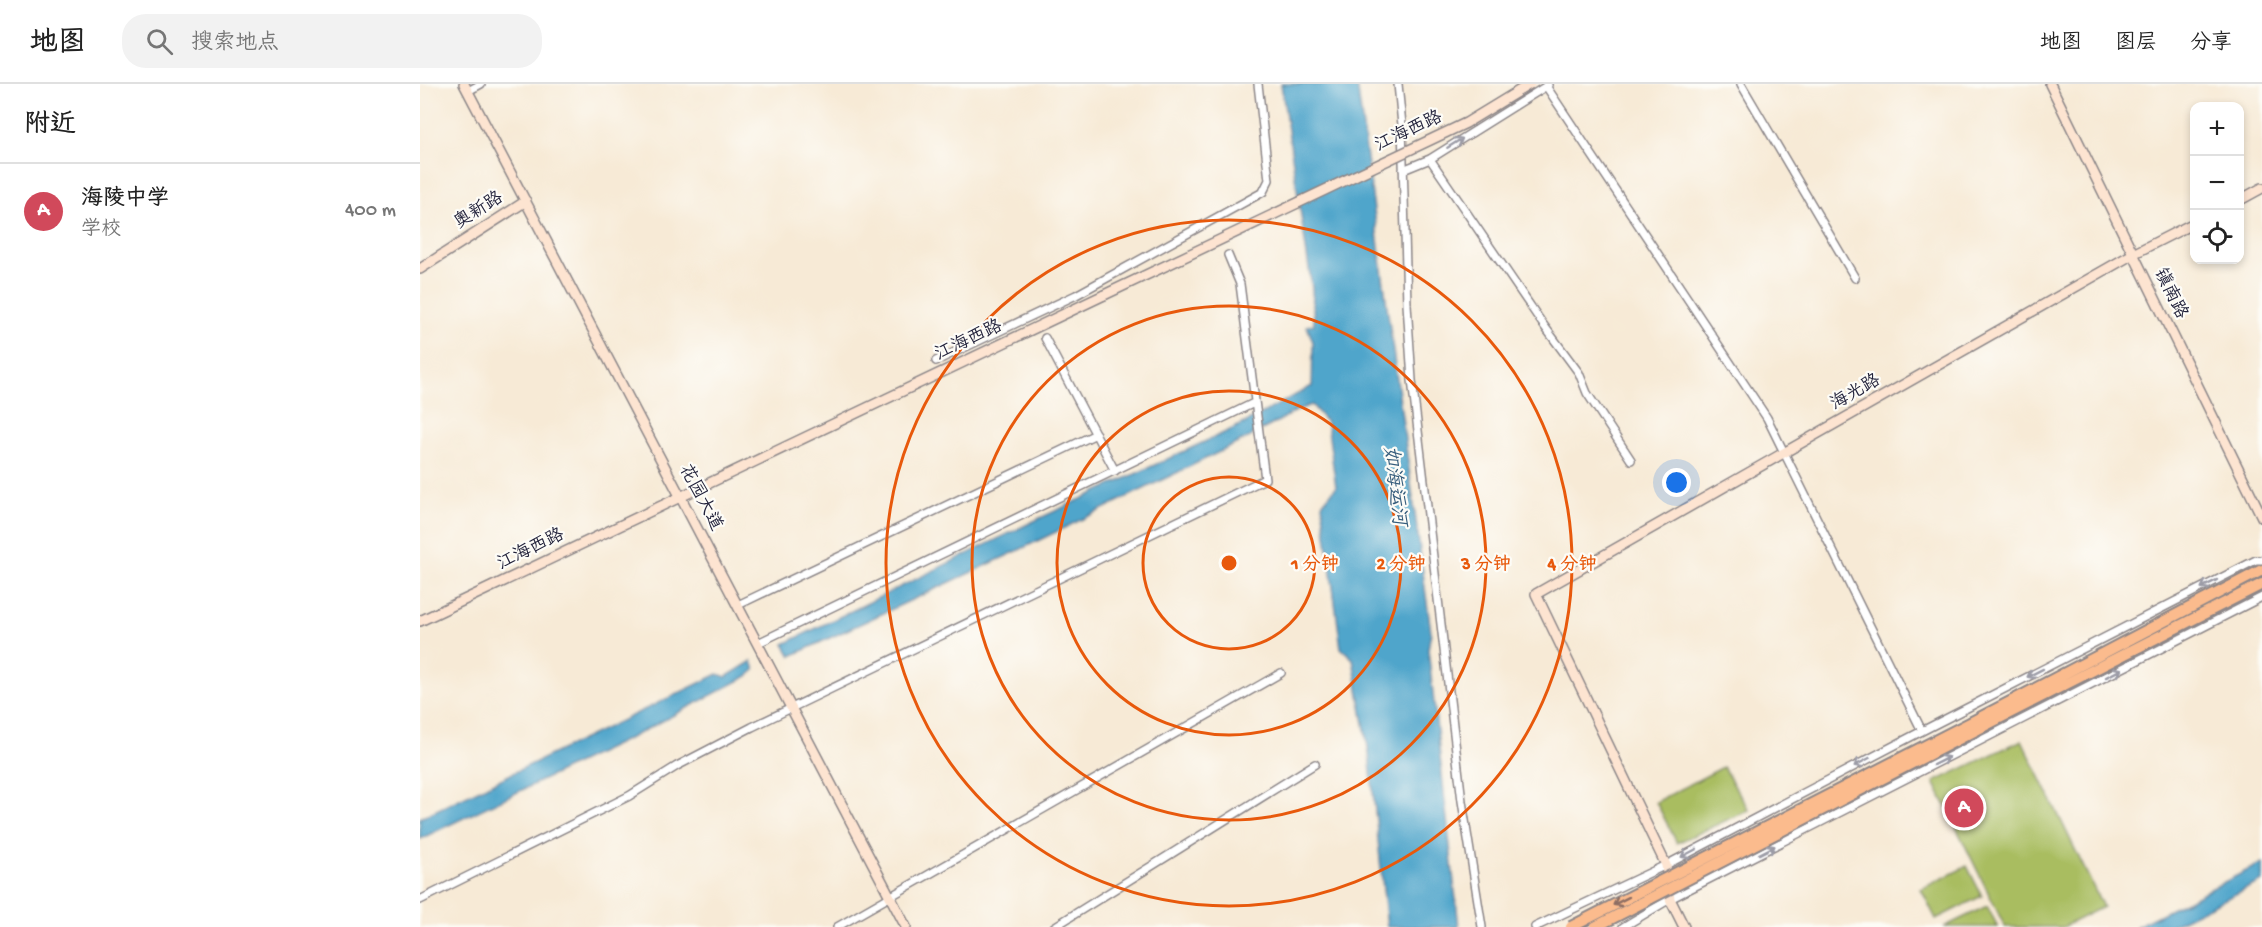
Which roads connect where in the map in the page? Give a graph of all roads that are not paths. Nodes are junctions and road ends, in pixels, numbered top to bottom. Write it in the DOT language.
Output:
graph roads {
  1 [pos="481,84"];
  2 [pos="1258,84"];
  3 [pos="1398,84"];
  4 [pos="1530,84"];
  5 [pos="1741,84"];
  6 [pos="2050,84"];
  7 [pos="1548,85"];
  8 [pos="466,87"];
  9 [pos="1430,159"];
  10 [pos="1403,170"];
  11 [pos="2262,188"];
  12 [pos="2244,198"];
  13 [pos="526,201"];
  14 [pos="2190,225"];
  15 [pos="2133,254"];
  16 [pos="1228,255"];
  17 [pos="420,269"];
  18 [pos="1856,278"];
  19 [pos="1046,338"];
  20 [pos="936,362"];
  21 [pos="1254,403"];
  22 [pos="1096,434"];
  23 [pos="1785,452"];
  24 [pos="1631,460"];
  25 [pos="1115,471"];
  26 [pos="680,496"];
  27 [pos="2262,517"];
  28 [pos="2262,560"];
  29 [pos="2262,570"];
  30 [pos="2262,584"];
  31 [pos="2262,597"];
  32 [pos="738,605"];
  33 [pos="420,621"];
  34 [pos="758,643"];
  35 [pos="1281,673"];
  36 [pos="792,708"];
  37 [pos="1974,726"];
  38 [pos="1922,731"];
  39 [pos="1315,764"];
  40 [pos="1666,865"];
  41 [pos="891,897"];
  42 [pos="1670,899"];
  43 [pos="420,900"];
  44 [pos="837,927"];
  45 [pos="906,927"];
  46 [pos="1053,927"];
  47 [pos="1482,927"];
  48 [pos="1535,927"];
  49 [pos="1571,927"];
  50 [pos="1595,927"];
  51 [pos="1623,927"];
  52 [pos="1684,927"];
  1 -- 8 [label="street"];
  2 -- 20 [label="street"];
  3 -- 10 [label="street"];
  4 -- 26 [label="street, 江海西路, bridge"];
  5 -- 18 [label="street"];
  6 -- 15 [label="street, 镇南路"];
  9 -- 7 [label="street, one-way"];
  7 -- 23 [label="street"];
  8 -- 13 [label="street, 花园大道"];
  9 -- 10 [label="street"];
  9 -- 24 [label="street"];
  10 -- 47 [label="street"];
  11 -- 12 [label="street"];
  13 -- 17 [label="street, 奥新路"];
  13 -- 26 [label="street, 花园大道"];
  14 -- 15 [label="street, 海光路"];
  15 -- 23 [label="street, 海光路"];
  15 -- 27 [label="street, 镇南路"];
  16 -- 21 [label="street"];
  19 -- 22 [label="street"];
  21 -- 25 [label="street"];
  21 -- 36 [label="street"];
  22 -- 25 [label="street"];
  22 -- 32 [label="street"];
  23 -- 38 [label="street"];
  23 -- 40 [label="street, 海光路"];
  25 -- 34 [label="street"];
  26 -- 32 [label="street, 花园大道"];
  26 -- 33 [label="street, 江海西路"];
  28 -- 38 [label="street, one-way"];
  29 -- 37 [label="main road"];
  30 -- 37 [label="main road"];
  42 -- 31 [label="street, one-way"];
  32 -- 34 [label="street, 花园大道"];
  34 -- 36 [label="street, 花园大道"];
  35 -- 41 [label="street"];
  36 -- 41 [label="street, 花园大道"];
  36 -- 43 [label="street"];
  37 -- 49 [label="main road, one-way, bridge"];
  37 -- 50 [label="main road, bridge"];
  38 -- 40 [label="street, one-way"];
  39 -- 46 [label="street"];
  40 -- 42 [label="street"];
  40 -- 48 [label="street"];
  41 -- 44 [label="street"];
  41 -- 45 [label="street, 花园大道"];
  42 -- 51 [label="street"];
  42 -- 52 [label="street"];
}
